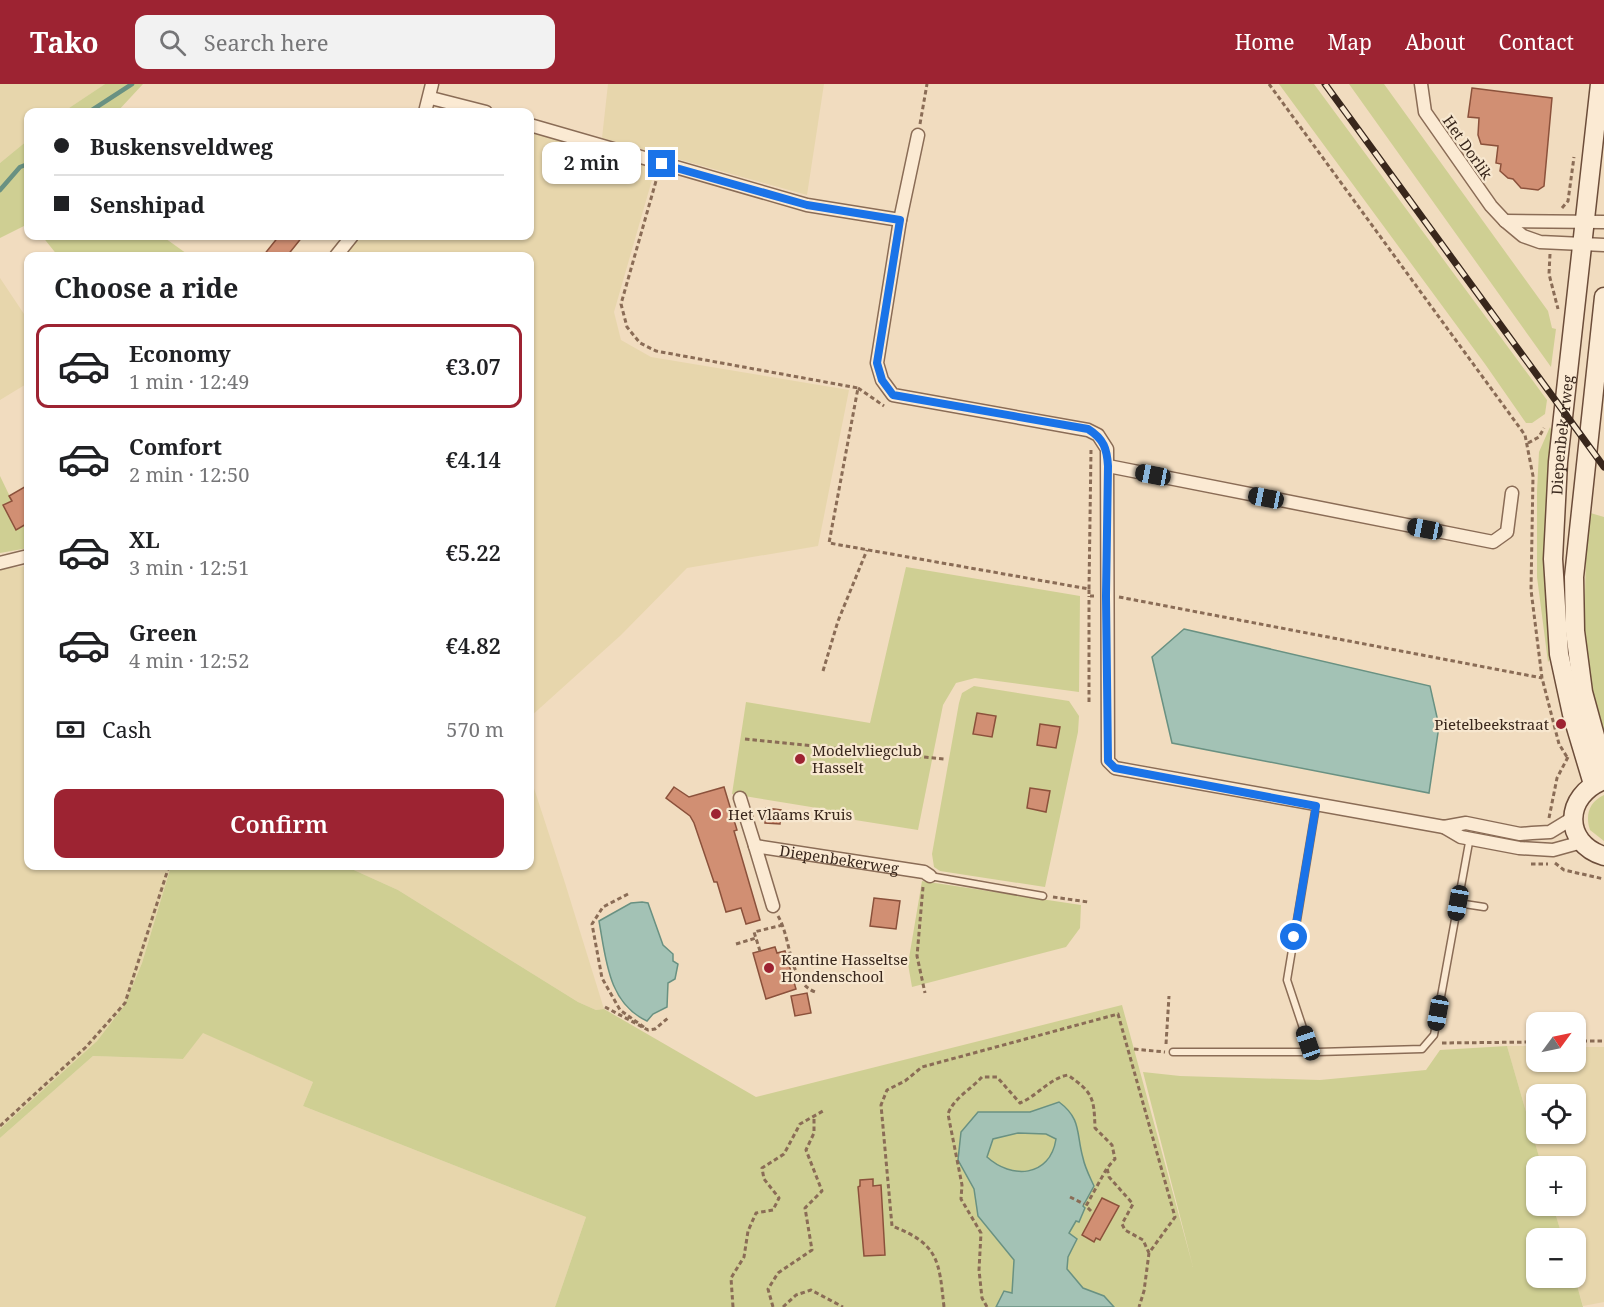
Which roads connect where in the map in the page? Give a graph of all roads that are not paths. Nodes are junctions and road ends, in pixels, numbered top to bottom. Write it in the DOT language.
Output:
graph roads {
  1 [pos="432,84"];
  2 [pos="1421,84"];
  3 [pos="1600,84"];
  4 [pos="430,98"];
  5 [pos="426,108"];
  6 [pos="470,108"];
  7 [pos="534,126"];
  8 [pos="918,135"];
  9 [pos="900,220"];
  10 [pos="1505,221"];
  11 [pos="1595,222"];
  12 [pos="349,240"];
  13 [pos="1584,242"];
  14 [pos="1604,245"];
  15 [pos="339,252"];
  16 [pos="1604,297"];
  17 [pos="1108,466"];
  18 [pos="1512,493"];
  19 [pos="24,557"];
  20 [pos="0,563"];
  21 [pos="1600,778"];
  22 [pos="740,798"];
  23 [pos="1316,806"];
  24 [pos="1573,818"];
  25 [pos="1472,824"];
  26 [pos="1444,827"];
  27 [pos="1470,839"];
  28 [pos="1581,842"];
  29 [pos="755,846"];
  30 [pos="1604,856"];
  31 [pos="927,874"];
  32 [pos="1043,896"];
  33 [pos="1458,903"];
  34 [pos="773,906"];
  35 [pos="1484,908"];
  36 [pos="1169,1052"];
  37 [pos="1318,1052"];
  1 -- 4 [label="street"];
  2 -- 10 [label="street, Het Dorlik"];
  3 -- 11 [label="main road, Diepenbekerweg"];
  4 -- 5 [label="street"];
  4 -- 6 [label="street"];
  7 -- 9 [label="street"];
  8 -- 9 [label="street"];
  9 -- 17 [label="street"];
  10 -- 11 [label="street"];
  10 -- 13 [label="street, Het Dorlik"];
  11 -- 13 [label="main road, Diepenbekerweg"];
  12 -- 15 [label="street"];
  13 -- 14 [label="street, Het Dorlik"];
  13 -- 21 [label="main road, Diepenbekerweg"];
  16 -- 21 [label="main road, Diepenbekerweg"];
  17 -- 18 [label="street"];
  17 -- 23 [label="street"];
  19 -- 20 [label="street"];
  21 -- 24 [label="main road"];
  22 -- 29 [label="street, Diepenbekerweg"];
  23 -- 26 [label="street"];
  23 -- 37 [label="lane"];
  24 -- 25 [label="street"];
  24 -- 28 [label="main road"];
  25 -- 26 [label="street"];
  25 -- 27 [label="lane"];
  26 -- 27 [label="street"];
  27 -- 28 [label="street"];
  27 -- 33 [label="lane"];
  28 -- 30 [label="main road"];
  29 -- 31 [label="street, Diepenbekerweg"];
  29 -- 34 [label="street, Diepenbekerweg"];
  31 -- 32 [label="lane"];
  33 -- 35 [label="lane"];
  33 -- 37 [label="lane"];
  36 -- 37 [label="lane"];
}
